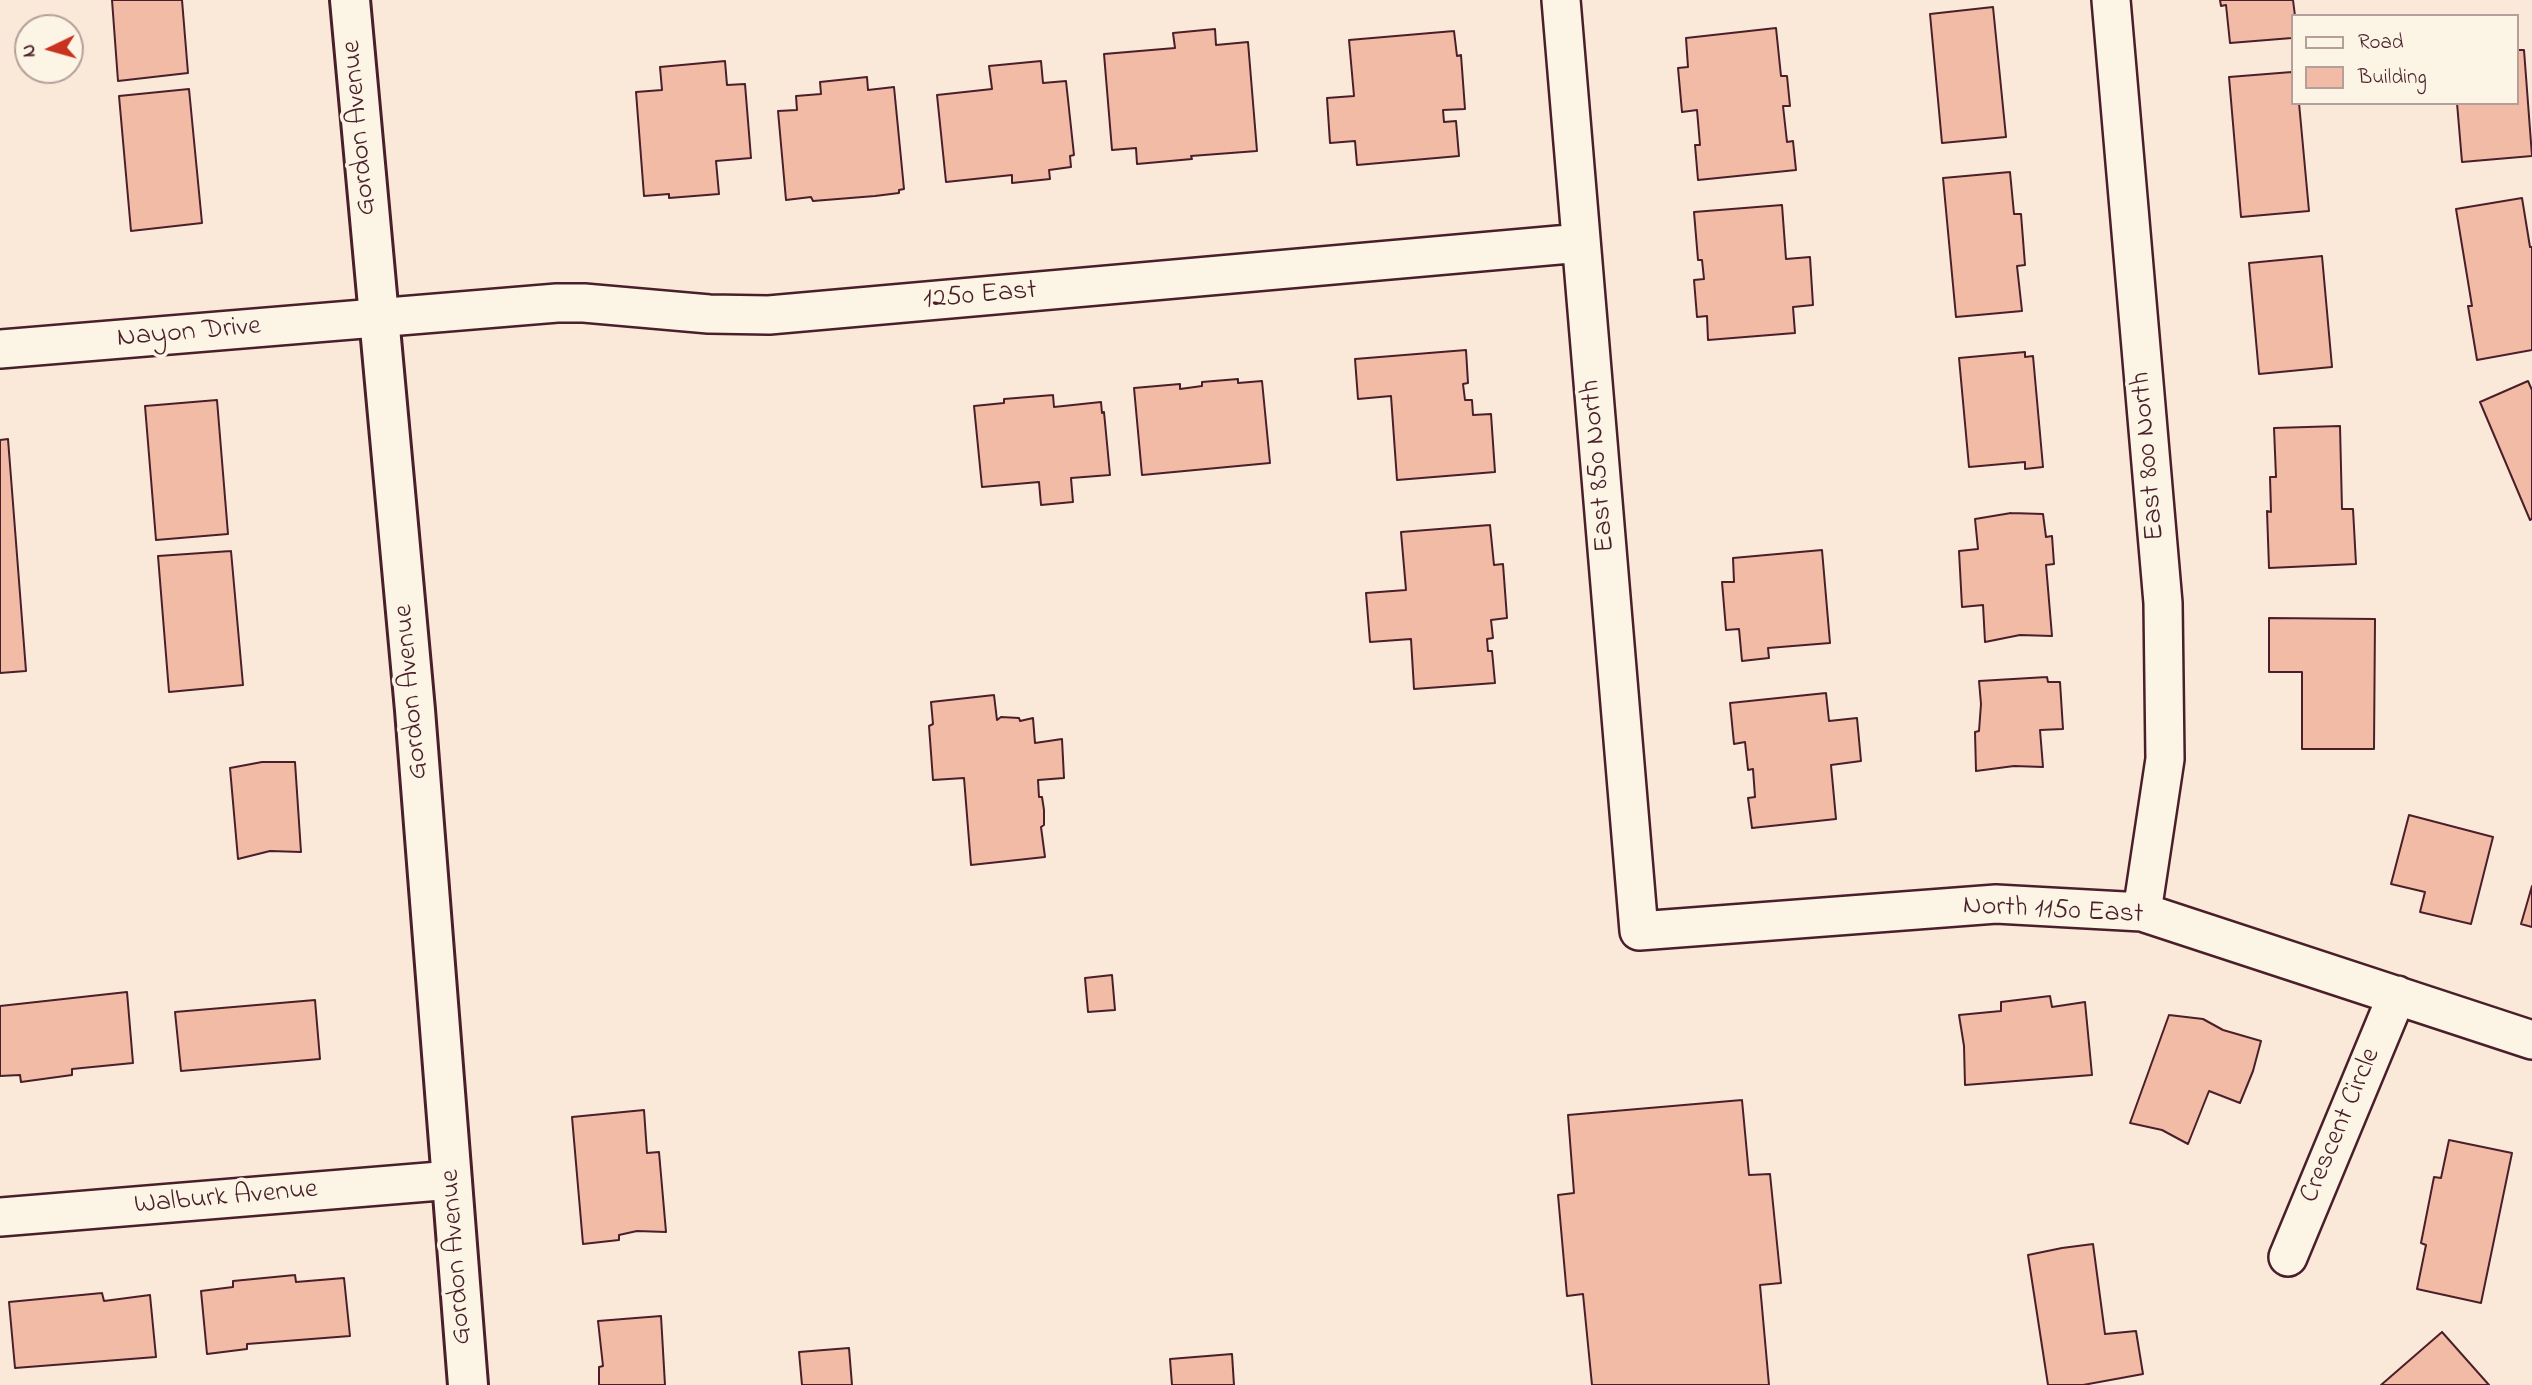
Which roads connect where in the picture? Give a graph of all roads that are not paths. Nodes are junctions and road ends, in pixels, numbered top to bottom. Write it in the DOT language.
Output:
graph roads {
  1 [pos="350,0"];
  2 [pos="1561,0"];
  3 [pos="2111,0"];
  4 [pos="1581,243"];
  5 [pos="378,319"];
  6 [pos="0,349"];
  7 [pos="2142,912"];
  8 [pos="1639,931"];
  9 [pos="2397,995"];
  10 [pos="2532,1040"];
  11 [pos="452,1181"];
  12 [pos="0,1217"];
  13 [pos="2288,1257"];
  14 [pos="468,1385"];
  1 -- 5 [label="main road, Gordon Avenue"];
  2 -- 4 [label="street, East 850 North"];
  3 -- 7 [label="street, East 800 North"];
  4 -- 5 [label="street, 1250 East"];
  4 -- 8 [label="street, East 850 North"];
  5 -- 6 [label="street, Nayon Drive"];
  5 -- 11 [label="main road, Gordon Avenue"];
  7 -- 8 [label="street, North 1150 East"];
  7 -- 9 [label="street, North 1150 East"];
  9 -- 10 [label="street, North 1150 East"];
  9 -- 13 [label="street, Crescent Circle"];
  11 -- 12 [label="street, Walburk Avenue"];
  11 -- 14 [label="main road, Gordon Avenue"];
}
